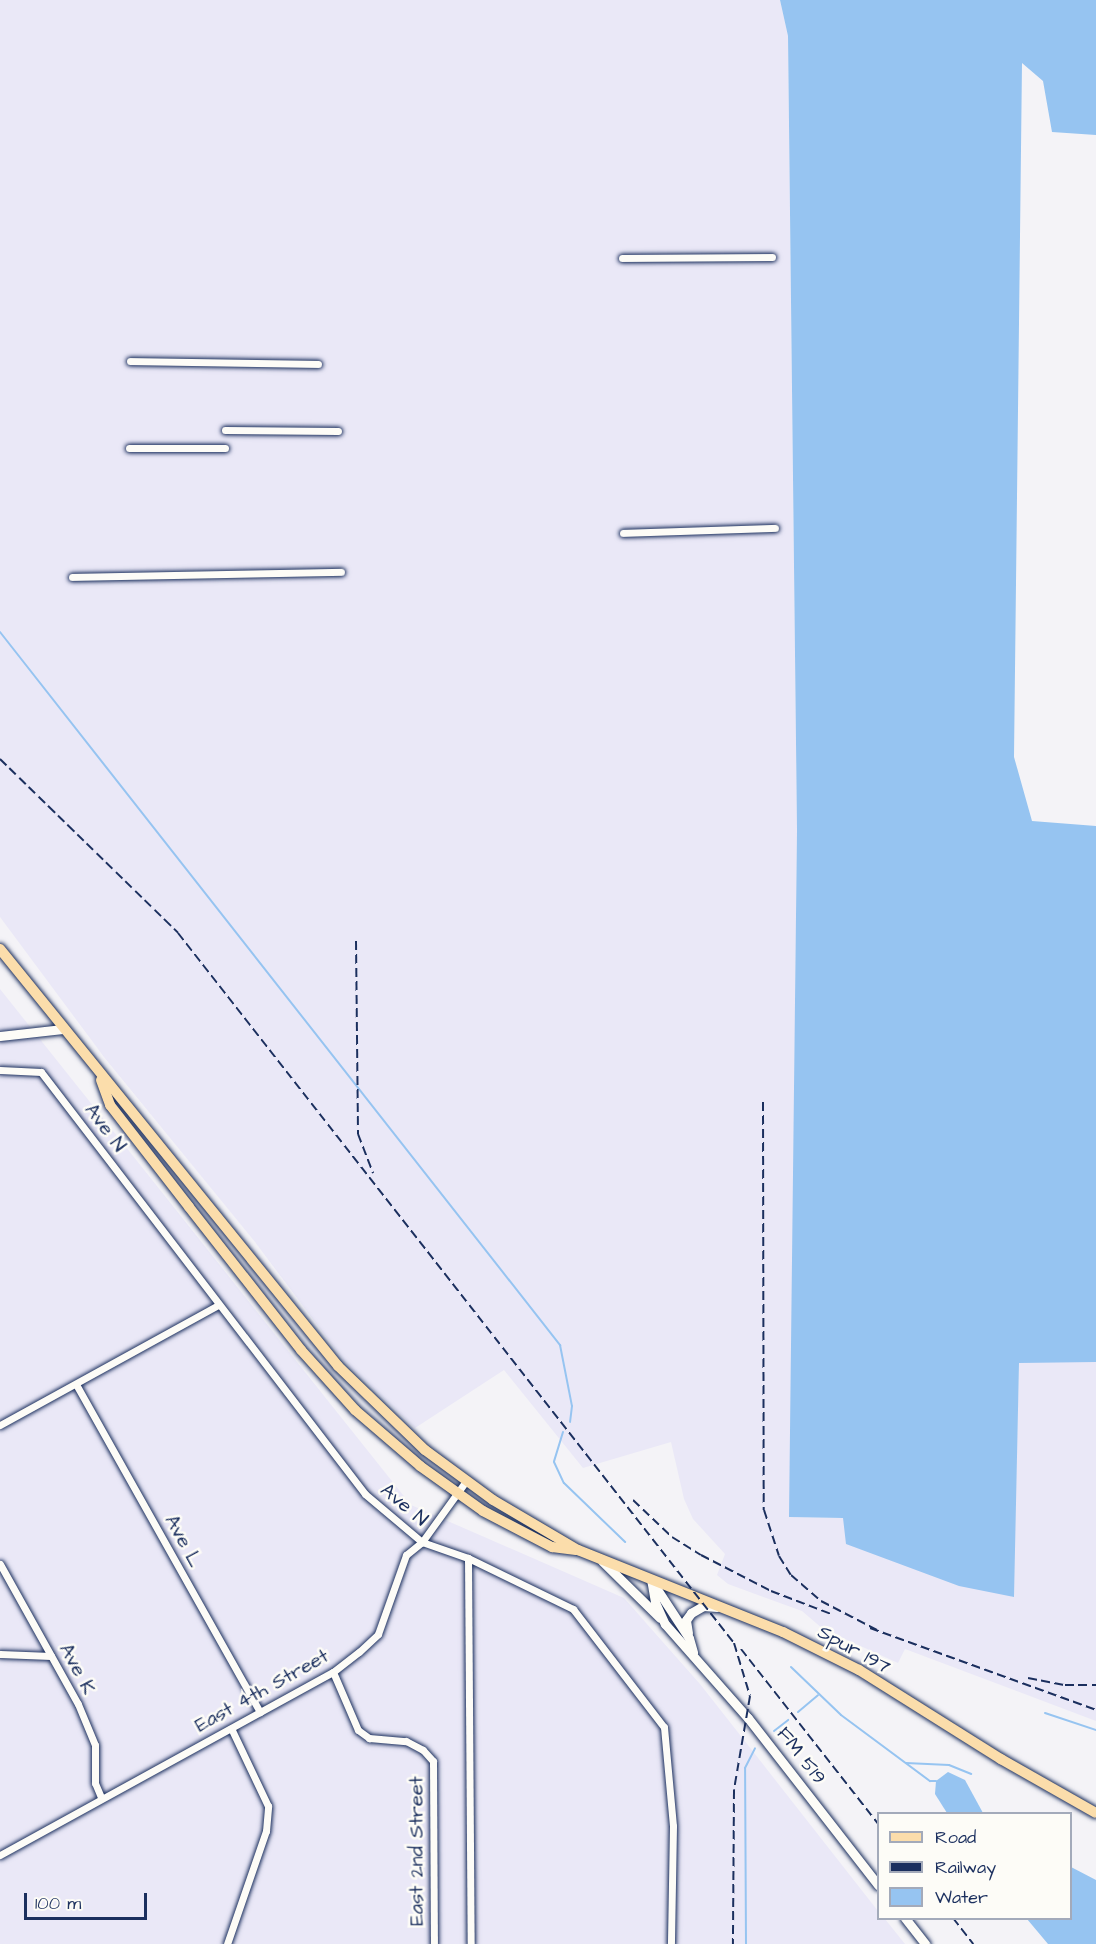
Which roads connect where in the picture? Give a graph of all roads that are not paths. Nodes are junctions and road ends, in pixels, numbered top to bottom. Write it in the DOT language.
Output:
graph roads {
  1 [pos="772,257"];
  2 [pos="622,258"];
  3 [pos="130,361"];
  4 [pos="318,364"];
  5 [pos="225,430"];
  6 [pos="339,431"];
  7 [pos="129,448"];
  8 [pos="225,448"];
  9 [pos="775,528"];
  10 [pos="623,533"];
  11 [pos="341,572"];
  12 [pos="72,577"];
  13 [pos="0,949"];
  14 [pos="63,1029"];
  15 [pos="0,1036"];
  16 [pos="0,1070"];
  17 [pos="100,1076"];
  18 [pos="218,1305"];
  19 [pos="77,1386"];
  20 [pos="0,1425"];
  21 [pos="466,1482"];
  22 [pos="457,1494"];
  23 [pos="422,1542"];
  24 [pos="578,1550"];
  25 [pos="468,1558"];
  26 [pos="602,1561"];
  27 [pos="0,1564"];
  28 [pos="651,1579"];
  29 [pos="722,1607"];
  30 [pos="665,1624"];
  31 [pos="689,1638"];
  32 [pos="693,1652"];
  33 [pos="0,1654"];
  34 [pos="51,1656"];
  35 [pos="333,1672"];
  36 [pos="260,1712"];
  37 [pos="231,1728"];
  38 [pos="101,1797"];
  39 [pos="1096,1813"];
  40 [pos="0,1855"];
  41 [pos="877,1882"];
  42 [pos="907,1920"];
  43 [pos="227,1944"];
  44 [pos="434,1944"];
  45 [pos="471,1944"];
  46 [pos="671,1944"];
  47 [pos="925,1944"];
  1 -- 2 [label="street"];
  3 -- 4 [label="street"];
  5 -- 6 [label="street"];
  7 -- 8 [label="street"];
  9 -- 10 [label="street"];
  11 -- 12 [label="street"];
  13 -- 14 [label="main road"];
  14 -- 15 [label="main road"];
  14 -- 17 [label="main road"];
  16 -- 18 [label="street, Ave N"];
  17 -- 21 [label="main road"];
  17 -- 22 [label="main road"];
  18 -- 19 [label="street"];
  18 -- 23 [label="street, Ave N"];
  19 -- 20 [label="street"];
  19 -- 36 [label="street, Ave L"];
  21 -- 22 [label="street, East 4th Street"];
  21 -- 24 [label="main road"];
  22 -- 23 [label="street, East 4th Street"];
  22 -- 24 [label="main road"];
  23 -- 25 [label="street, Ave N"];
  23 -- 35 [label="street, East 4th Street"];
  24 -- 26 [label="main road, Spur 197"];
  25 -- 45 [label="street"];
  25 -- 46 [label="street, Ave N"];
  26 -- 28 [label="main road, Spur 197"];
  26 -- 30 [label="main road"];
  27 -- 34 [label="street, Ave K"];
  28 -- 29 [label="main road, Spur 197"];
  28 -- 30 [label="main road, FM 519 / FM 519"];
  28 -- 31 [label="main road, FM 519 / FM 519"];
  29 -- 31 [label="main road"];
  29 -- 39 [label="main road, Spur 197"];
  30 -- 32 [label="main road, FM 519 / FM 519"];
  31 -- 32 [label="main road, FM 519 / FM 519"];
  32 -- 41 [label="main road, FM 519 / FM 519"];
  33 -- 34 [label="street"];
  34 -- 38 [label="street, Ave K"];
  35 -- 36 [label="street, East 4th Street"];
  35 -- 44 [label="street, East 2nd Street"];
  36 -- 37 [label="street, East 4th Street"];
  37 -- 38 [label="street, East 4th Street"];
  37 -- 43 [label="street"];
  38 -- 40 [label="street, East 4th Street"];
  42 -- 47 [label="main road"];
}
